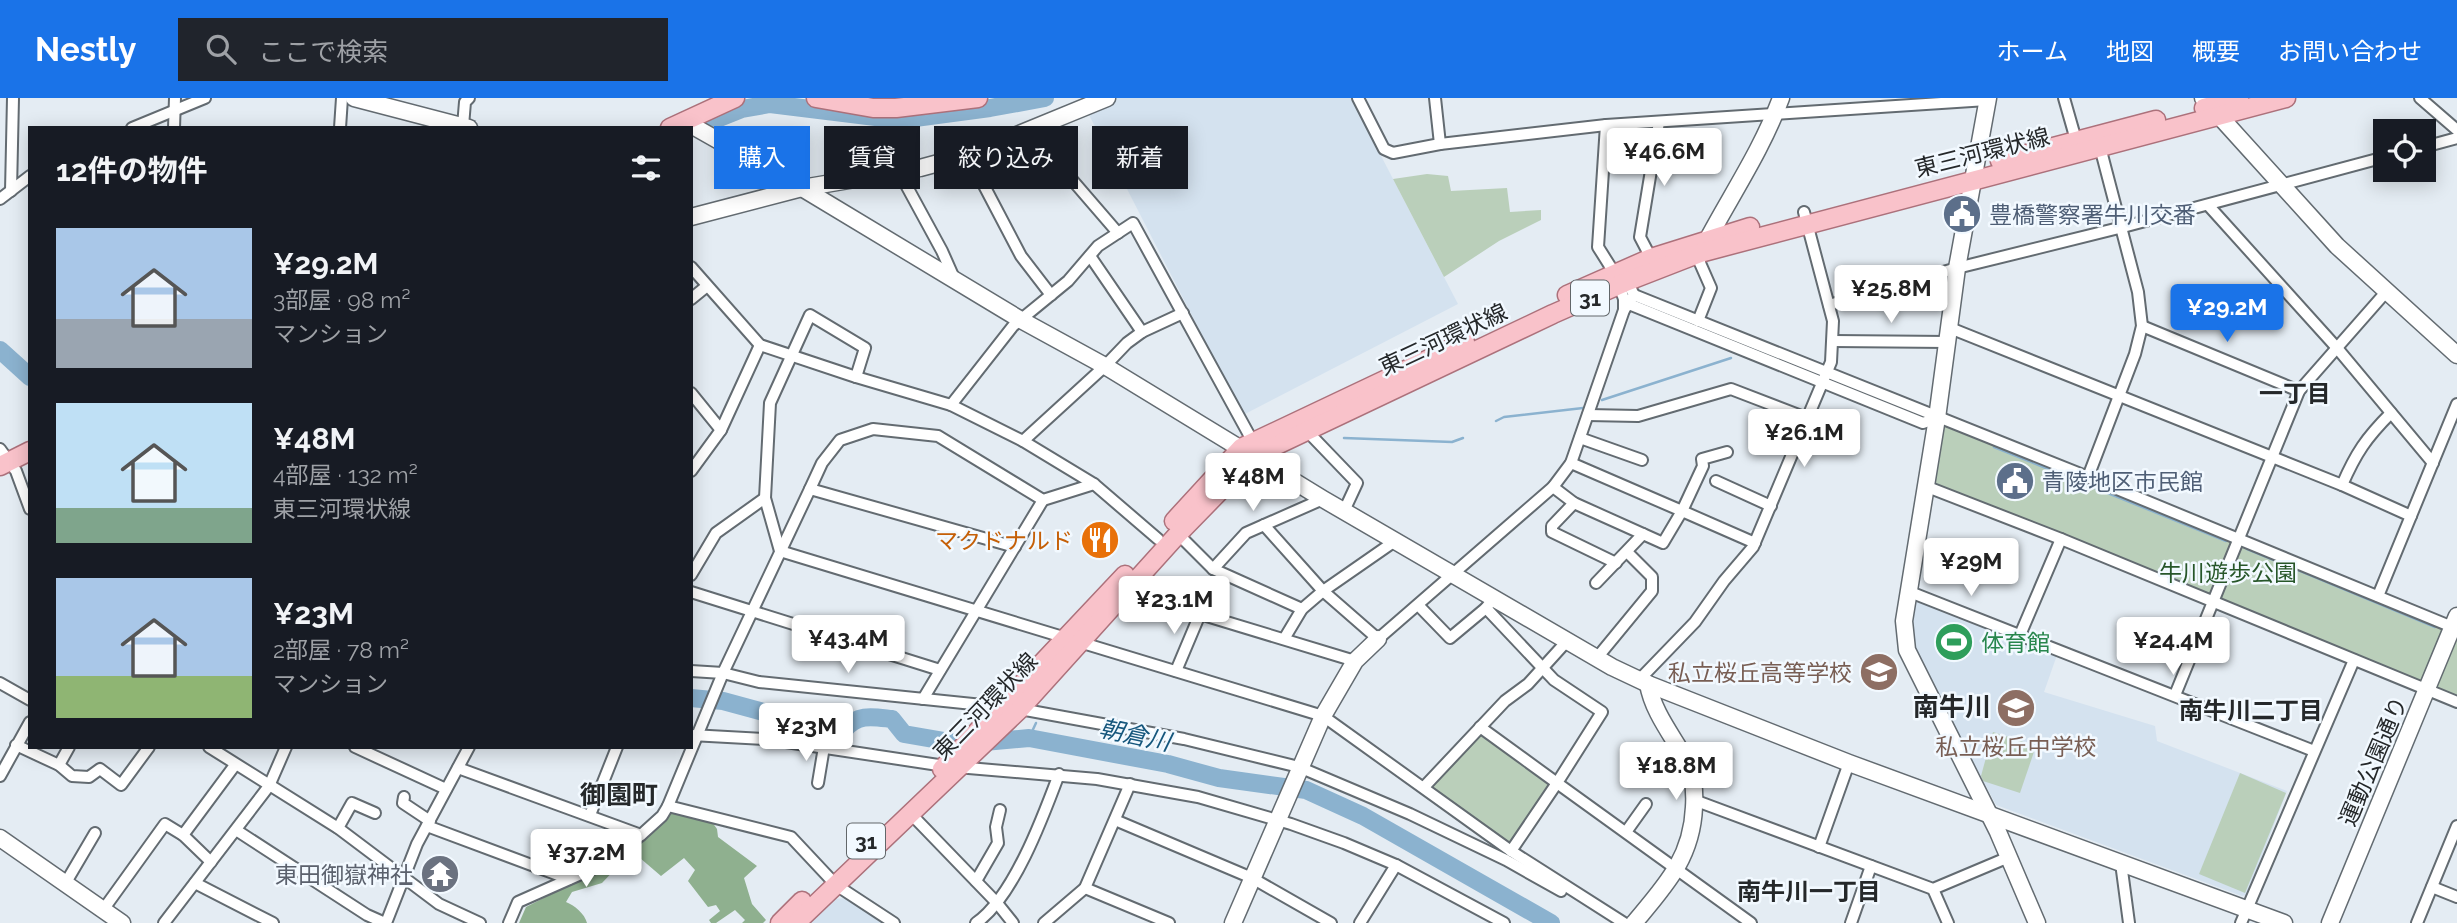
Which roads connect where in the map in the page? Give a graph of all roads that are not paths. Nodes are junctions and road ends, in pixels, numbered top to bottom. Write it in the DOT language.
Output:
graph roads {
  1 [pos="13,98"];
  2 [pos="175,98"];
  3 [pos="205,98"];
  4 [pos="342,98"];
  5 [pos="354,98"];
  6 [pos="469,98"];
  7 [pos="735,98"];
  8 [pos="816,98"];
  9 [pos="978,98"];
  10 [pos="1107,98"];
  11 [pos="1358,98"];
  12 [pos="1435,98"];
  13 [pos="2064,98"];
  14 [pos="2239,98"];
  15 [pos="2286,98"];
  16 [pos="2420,98"];
  17 [pos="1987,99"];
  18 [pos="1778,106"];
  19 [pos="2211,107"];
  20 [pos="174,111"];
  21 [pos="1659,122"];
  22 [pos="677,124"];
  23 [pos="1606,125"];
  24 [pos="137,126"];
  25 [pos="174,126"];
  26 [pos="340,126"];
  27 [pos="462,126"];
  28 [pos="466,126"];
  29 [pos="1042,126"];
  30 [pos="2457,130"];
  31 [pos="693,132"];
  32 [pos="2457,138"];
  33 [pos="2076,140"];
  34 [pos="714,143"];
  35 [pos="1440,144"];
  36 [pos="2436,144"];
  37 [pos="2100,147"];
  38 [pos="2373,160"];
  39 [pos="1975,174"];
  40 [pos="28,178"];
  41 [pos="2280,184"];
  42 [pos="1078,187"];
  43 [pos="798,189"];
  44 [pos="804,189"];
  45 [pos="908,189"];
  46 [pos="986,189"];
  47 [pos="11,191"];
  48 [pos="0,199"];
  49 [pos="2208,205"];
  50 [pos="693,216"];
  51 [pos="1806,218"];
  52 [pos="2123,227"];
  53 [pos="1118,233"];
  54 [pos="1704,246"];
  55 [pos="1090,256"];
  56 [pos="1651,258"];
  57 [pos="1957,268"];
  58 [pos="693,269"];
  59 [pos="955,281"];
  60 [pos="707,286"];
  61 [pos="1625,292"];
  62 [pos="2386,292"];
  63 [pos="1051,295"];
  64 [pos="693,297"];
  65 [pos="1829,305"];
  66 [pos="1184,313"];
  67 [pos="1021,320"];
  68 [pos="1698,321"];
  69 [pos="2142,326"];
  70 [pos="1142,332"];
  71 [pos="1949,335"];
  72 [pos="1833,341"];
  73 [pos="760,345"];
  74 [pos="2337,348"];
  75 [pos="2457,355"];
  76 [pos="790,356"];
  77 [pos="1105,366"];
  78 [pos="856,377"];
  79 [pos="1824,379"];
  80 [pos="2299,391"];
  81 [pos="693,396"];
  82 [pos="2119,396"];
  83 [pos="2457,404"];
  84 [pos="951,405"];
  85 [pos="2391,412"];
  86 [pos="1588,415"];
  87 [pos="1937,418"];
  88 [pos="1808,419"];
  89 [pos="720,430"];
  90 [pos="1307,430"];
  91 [pos="1580,438"];
  92 [pos="1023,441"];
  93 [pos="1249,449"];
  94 [pos="1727,452"];
  95 [pos="28,453"];
  96 [pos="2273,458"];
  97 [pos="1642,460"];
  98 [pos="6,462"];
  99 [pos="1571,463"];
  100 [pos="2433,463"];
  101 [pos="28,466"];
  102 [pos="693,468"];
  103 [pos="2088,477"];
  104 [pos="1716,481"];
  105 [pos="1094,484"];
  106 [pos="2342,485"];
  107 [pos="1925,486"];
  108 [pos="1553,487"];
  109 [pos="810,489"];
  110 [pos="765,498"];
  111 [pos="1323,499"];
  112 [pos="1043,500"];
  113 [pos="1574,503"];
  114 [pos="28,505"];
  115 [pos="1771,506"];
  116 [pos="1344,511"];
  117 [pos="1682,511"];
  118 [pos="2411,516"];
  119 [pos="1264,525"];
  120 [pos="1178,534"];
  121 [pos="1643,534"];
  122 [pos="1158,539"];
  123 [pos="2061,539"];
  124 [pos="2240,540"];
  125 [pos="1395,541"];
  126 [pos="1755,543"];
  127 [pos="1015,547"];
  128 [pos="780,551"];
  129 [pos="1627,552"];
  130 [pos="1616,563"];
  131 [pos="1213,569"];
  132 [pos="693,572"];
  133 [pos="1453,576"];
  134 [pos="1596,583"];
  135 [pos="1127,590"];
  136 [pos="1323,591"];
  137 [pos="1910,592"];
  138 [pos="693,593"];
  139 [pos="2378,596"];
  140 [pos="2213,603"];
  141 [pos="1489,604"];
  142 [pos="1418,605"];
  143 [pos="1302,609"];
  144 [pos="976,611"];
  145 [pos="752,612"];
  146 [pos="1200,614"];
  147 [pos="2455,624"];
  148 [pos="2020,635"];
  149 [pos="2143,637"];
  150 [pos="1284,639"];
  151 [pos="1378,639"];
  152 [pos="1074,640"];
  153 [pos="1567,642"];
  154 [pos="2191,656"];
  155 [pos="1596,659"];
  156 [pos="2354,660"];
  157 [pos="1355,661"];
  158 [pos="1542,669"];
  159 [pos="940,670"];
  160 [pos="693,671"];
  161 [pos="1176,671"];
  162 [pos="722,677"];
  163 [pos="1644,682"];
  164 [pos="0,683"];
  165 [pos="2428,690"];
  166 [pos="2175,695"];
  167 [pos="28,699"];
  168 [pos="923,699"];
  169 [pos="2457,702"];
  170 [pos="1008,711"];
  171 [pos="1323,716"];
  172 [pos="28,725"];
  173 [pos="1480,726"];
  174 [pos="696,733"];
  175 [pos="16,745"];
  176 [pos="824,747"];
  177 [pos="68,749"];
  178 [pos="148,749"];
  179 [pos="212,749"];
  180 [pos="285,749"];
  181 [pos="359,749"];
  182 [pos="468,749"];
  183 [pos="616,749"];
  184 [pos="690,749"];
  185 [pos="2314,751"];
  186 [pos="957,763"];
  187 [pos="1849,763"];
  188 [pos="59,765"];
  189 [pos="235,765"];
  190 [pos="458,768"];
  191 [pos="1298,770"];
  192 [pos="1059,774"];
  193 [pos="0,776"];
  194 [pos="818,783"];
  195 [pos="1557,783"];
  196 [pos="1130,784"];
  197 [pos="269,786"];
  198 [pos="1424,787"];
  199 [pos="446,789"];
  200 [pos="404,797"];
  201 [pos="1695,800"];
  202 [pos="1646,804"];
  203 [pos="668,806"];
  204 [pos="1000,810"];
  205 [pos="375,813"];
  206 [pos="911,814"];
  207 [pos="590,815"];
  208 [pos="1990,816"];
  209 [pos="1279,818"];
  210 [pos="1115,820"];
  211 [pos="429,824"];
  212 [pos="2457,827"];
  213 [pos="338,828"];
  214 [pos="236,830"];
  215 [pos="1626,832"];
  216 [pos="95,833"];
  217 [pos="183,835"];
  218 [pos="641,835"];
  219 [pos="0,838"];
  220 [pos="1819,847"];
  221 [pos="1511,851"];
  222 [pos="2008,858"];
  223 [pos="211,862"];
  224 [pos="2121,863"];
  225 [pos="1396,865"];
  226 [pos="1871,866"];
  227 [pos="1677,869"];
  228 [pos="402,876"];
  229 [pos="1252,878"];
  230 [pos="569,879"];
  231 [pos="832,881"];
  232 [pos="976,881"];
  233 [pos="195,883"];
  234 [pos="65,884"];
  235 [pos="2432,887"];
  236 [pos="1085,888"];
  237 [pos="1933,889"];
  238 [pos="2457,897"];
  239 [pos="997,903"];
  240 [pos="103,910"];
  241 [pos="2243,916"];
  242 [pos="122,923"];
  243 [pos="164,923"];
  244 [pos="273,923"];
  245 [pos="385,923"];
  246 [pos="480,923"];
  247 [pos="509,923"];
  248 [pos="780,923"];
  249 [pos="796,923"];
  250 [pos="894,923"];
  251 [pos="976,923"];
  252 [pos="1013,923"];
  253 [pos="1044,923"];
  254 [pos="1169,923"];
  255 [pos="1233,923"];
  256 [pos="1331,923"];
  257 [pos="1360,923"];
  258 [pos="1504,923"];
  259 [pos="1623,923"];
  260 [pos="1634,923"];
  261 [pos="1751,923"];
  262 [pos="1851,923"];
  263 [pos="1948,923"];
  264 [pos="2037,923"];
  265 [pos="2129,923"];
  266 [pos="2284,923"];
  267 [pos="2330,923"];
  268 [pos="2417,923"];
  1 -- 47 [label="street"];
  2 -- 20 [label="street"];
  3 -- 20 [label="street"];
  4 -- 26 [label="street"];
  5 -- 27 [label="street"];
  6 -- 28 [label="street"];
  7 -- 22 [label="main road"];
  8 -- 9 [label="main road"];
  10 -- 29 [label="street"];
  11 -- 35 [label="street"];
  12 -- 35 [label="street"];
  13 -- 33 [label="street"];
  14 -- 19 [label="main road, 東三河環状線 / 31"];
  15 -- 19 [label="main road, 東三河環状線 / 31"];
  16 -- 30 [label="street"];
  17 -- 18 [label="street"];
  17 -- 39 [label="street"];
  18 -- 21 [label="street"];
  18 -- 54 [label="street"];
  19 -- 33 [label="main road, 東三河環状線 / 31"];
  19 -- 37 [label="main road, 東三河環状線 / 31"];
  19 -- 41 [label="street"];
  20 -- 24 [label="street"];
  20 -- 25 [label="street"];
  21 -- 23 [label="street"];
  21 -- 56 [label="street"];
  23 -- 35 [label="street"];
  23 -- 61 [label="street"];
  31 -- 34 [label="street"];
  32 -- 36 [label="street"];
  33 -- 39 [label="main road, 東三河環状線 / 31"];
  37 -- 39 [label="main road, 東三河環状線 / 31"];
  37 -- 52 [label="street"];
  38 -- 41 [label="street"];
  39 -- 51 [label="main road, 東三河環状線 / 31"];
  39 -- 57 [label="street"];
  40 -- 47 [label="street"];
  41 -- 49 [label="street"];
  41 -- 62 [label="street"];
  42 -- 53 [label="street"];
  43 -- 50 [label="street"];
  44 -- 59 [label="street"];
  45 -- 59 [label="street"];
  46 -- 63 [label="street"];
  47 -- 48 [label="street"];
  49 -- 52 [label="street"];
  49 -- 74 [label="street"];
  51 -- 54 [label="main road, 東三河環状線 / 31"];
  51 -- 65 [label="street"];
  52 -- 57 [label="street"];
  52 -- 69 [label="street"];
  53 -- 55 [label="street"];
  53 -- 66 [label="street"];
  54 -- 56 [label="main road, 東三河環状線 / 31"];
  54 -- 61 [label="main road, 東三河環状線 / 31"];
  54 -- 68 [label="street"];
  55 -- 63 [label="street"];
  55 -- 70 [label="street"];
  56 -- 61 [label="main road, 東三河環状線 / 31"];
  57 -- 65 [label="street"];
  57 -- 71 [label="street"];
  58 -- 60 [label="street"];
  59 -- 67 [label="street"];
  60 -- 64 [label="street"];
  60 -- 73 [label="street"];
  61 -- 68 [label="street"];
  61 -- 79 [label="street"];
  61 -- 86 [label="street"];
  61 -- 90 [label="main road, 東三河環状線 / 31"];
  61 -- 93 [label="main road, 東三河環状線 / 31"];
  62 -- 74 [label="street"];
  62 -- 75 [label="street"];
  63 -- 67 [label="street"];
  65 -- 72 [label="street"];
  66 -- 70 [label="street"];
  66 -- 93 [label="street"];
  67 -- 77 [label="street"];
  67 -- 84 [label="street"];
  68 -- 79 [label="street"];
  69 -- 80 [label="street"];
  69 -- 82 [label="street"];
  70 -- 77 [label="street"];
  71 -- 72 [label="street"];
  71 -- 82 [label="street"];
  71 -- 87 [label="street"];
  72 -- 79 [label="street"];
  73 -- 76 [label="street"];
  73 -- 89 [label="street"];
  74 -- 80 [label="street"];
  74 -- 85 [label="street"];
  76 -- 78 [label="street"];
  76 -- 78 [label="street"];
  76 -- 110 [label="street"];
  77 -- 92 [label="street"];
  77 -- 93 [label="street"];
  78 -- 84 [label="street"];
  79 -- 87 [label="street"];
  79 -- 88 [label="street"];
  80 -- 96 [label="street"];
  81 -- 89 [label="street"];
  82 -- 96 [label="street"];
  82 -- 103 [label="street"];
  83 -- 100 [label="street"];
  84 -- 92 [label="street"];
  85 -- 100 [label="street"];
  85 -- 106 [label="street"];
  86 -- 88 [label="street"];
  86 -- 91 [label="street"];
  87 -- 103 [label="street"];
  87 -- 107 [label="street"];
  88 -- 115 [label="street"];
  89 -- 102 [label="street"];
  90 -- 93 [label="main road, 東三河環状線 / 31"];
  90 -- 116 [label="street"];
  91 -- 97 [label="street"];
  91 -- 99 [label="street"];
  92 -- 105 [label="street"];
  93 -- 111 [label="street"];
  93 -- 120 [label="main road, 東三河環状線 / 31"];
  93 -- 122 [label="main road, 東三河環状線 / 31"];
  94 -- 117 [label="street"];
  95 -- 98 [label="main road"];
  96 -- 106 [label="street"];
  96 -- 124 [label="street"];
  98 -- 101 [label="street"];
  98 -- 114 [label="street"];
  99 -- 108 [label="street"];
  99 -- 117 [label="street"];
  100 -- 118 [label="street"];
  103 -- 124 [label="street"];
  104 -- 115 [label="street"];
  105 -- 112 [label="street"];
  105 -- 122 [label="street"];
  106 -- 118 [label="street"];
  107 -- 123 [label="street"];
  107 -- 137 [label="street"];
  108 -- 113 [label="street"];
  108 -- 133 [label="street"];
  109 -- 112 [label="street"];
  109 -- 127 [label="street"];
  109 -- 128 [label="street"];
  110 -- 128 [label="street"];
  110 -- 132 [label="street"];
  111 -- 116 [label="street"];
  111 -- 119 [label="street"];
  112 -- 127 [label="street"];
  113 -- 121 [label="street"];
  113 -- 130 [label="street"];
  115 -- 126 [label="street"];
  116 -- 125 [label="street"];
  117 -- 121 [label="street"];
  117 -- 126 [label="street"];
  118 -- 139 [label="street"];
  119 -- 131 [label="street"];
  119 -- 136 [label="street"];
  120 -- 131 [label="street"];
  120 -- 135 [label="main road, 東三河環状線 / 31"];
  121 -- 129 [label="street"];
  122 -- 152 [label="main road, 東三河環状線 / 31"];
  123 -- 140 [label="street"];
  123 -- 148 [label="street"];
  124 -- 139 [label="street"];
  124 -- 140 [label="street"];
  125 -- 133 [label="street"];
  125 -- 136 [label="street"];
  126 -- 163 [label="street"];
  127 -- 144 [label="street"];
  128 -- 144 [label="street"];
  128 -- 145 [label="street"];
  129 -- 130 [label="street"];
  129 -- 155 [label="street"];
  130 -- 134 [label="street"];
  131 -- 143 [label="street"];
  133 -- 141 [label="street"];
  133 -- 142 [label="street"];
  135 -- 146 [label="street"];
  135 -- 152 [label="main road, 東三河環状線 / 31"];
  136 -- 143 [label="street"];
  136 -- 151 [label="street"];
  137 -- 148 [label="street"];
  137 -- 208 [label="street"];
  138 -- 145 [label="street"];
  139 -- 147 [label="street"];
  140 -- 154 [label="street"];
  140 -- 156 [label="street"];
  141 -- 142 [label="street"];
  141 -- 153 [label="street"];
  141 -- 158 [label="street"];
  142 -- 151 [label="street"];
  143 -- 150 [label="street"];
  144 -- 152 [label="street"];
  144 -- 159 [label="street"];
  145 -- 159 [label="street"];
  145 -- 162 [label="street"];
  146 -- 150 [label="street"];
  146 -- 161 [label="street"];
  147 -- 165 [label="street, 運動公園通り"];
  148 -- 166 [label="street"];
  149 -- 154 [label="street"];
  150 -- 157 [label="street"];
  151 -- 157 [label="street"];
  152 -- 161 [label="street"];
  152 -- 170 [label="main road, 東三河環状線 / 31"];
  153 -- 155 [label="street"];
  153 -- 158 [label="street"];
  154 -- 166 [label="street"];
  155 -- 163 [label="street"];
  156 -- 165 [label="street"];
  156 -- 185 [label="street"];
  157 -- 171 [label="street"];
  158 -- 173 [label="street"];
  158 -- 195 [label="street"];
  159 -- 168 [label="street"];
  160 -- 162 [label="street"];
  161 -- 171 [label="street"];
  162 -- 168 [label="street"];
  162 -- 174 [label="street"];
  163 -- 187 [label="street"];
  163 -- 201 [label="street"];
  164 -- 167 [label="street"];
  165 -- 169 [label="street"];
  165 -- 267 [label="street, 運動公園通り"];
  166 -- 185 [label="street"];
  168 -- 170 [label="street"];
  170 -- 186 [label="main road, 東三河環状線 / 31"];
  170 -- 191 [label="street"];
  171 -- 191 [label="street"];
  171 -- 198 [label="street"];
  172 -- 175 [label="street"];
  173 -- 195 [label="street"];
  173 -- 198 [label="street"];
  174 -- 176 [label="street"];
  175 -- 188 [label="street"];
  175 -- 193 [label="street"];
  176 -- 186 [label="street"];
  176 -- 194 [label="street"];
  177 -- 188 [label="street"];
  178 -- 188 [label="street"];
  179 -- 189 [label="street"];
  180 -- 197 [label="street"];
  181 -- 199 [label="street"];
  182 -- 190 [label="street"];
  183 -- 207 [label="street"];
  184 -- 203 [label="street"];
  185 -- 241 [label="street"];
  186 -- 192 [label="street"];
  186 -- 206 [label="main road, 東三河環状線 / 31"];
  186 -- 231 [label="main road, 東三河環状線 / 31"];
  187 -- 208 [label="street"];
  187 -- 220 [label="street"];
  189 -- 197 [label="street"];
  189 -- 217 [label="street"];
  190 -- 199 [label="street"];
  190 -- 207 [label="street"];
  191 -- 209 [label="street"];
  191 -- 259 [label="street"];
  192 -- 196 [label="street"];
  192 -- 239 [label="street"];
  195 -- 215 [label="street"];
  195 -- 221 [label="street"];
  196 -- 209 [label="street"];
  196 -- 210 [label="street"];
  197 -- 213 [label="street"];
  197 -- 214 [label="street"];
  198 -- 221 [label="street"];
  199 -- 211 [label="street"];
  200 -- 211 [label="street"];
  201 -- 220 [label="street"];
  201 -- 227 [label="street"];
  202 -- 215 [label="street"];
  203 -- 218 [label="street"];
  203 -- 231 [label="street"];
  204 -- 232 [label="street"];
  205 -- 213 [label="street"];
  206 -- 231 [label="main road, 東三河環状線 / 31"];
  206 -- 232 [label="street"];
  207 -- 218 [label="street"];
  208 -- 222 [label="street"];
  208 -- 224 [label="street"];
  209 -- 225 [label="street"];
  209 -- 229 [label="street"];
  210 -- 229 [label="street"];
  210 -- 236 [label="street"];
  211 -- 228 [label="street"];
  211 -- 230 [label="street"];
  212 -- 235 [label="street"];
  213 -- 228 [label="street"];
  214 -- 223 [label="street"];
  214 -- 245 [label="street"];
  215 -- 227 [label="street"];
  216 -- 234 [label="street"];
  217 -- 223 [label="street"];
  217 -- 240 [label="street"];
  218 -- 230 [label="street"];
  219 -- 234 [label="street"];
  220 -- 226 [label="street"];
  221 -- 259 [label="street"];
  222 -- 237 [label="street"];
  222 -- 264 [label="street"];
  223 -- 233 [label="street"];
  224 -- 241 [label="street"];
  224 -- 265 [label="street"];
  225 -- 257 [label="street"];
  225 -- 258 [label="street"];
  226 -- 237 [label="street"];
  226 -- 262 [label="street"];
  227 -- 260 [label="street"];
  227 -- 261 [label="street"];
  228 -- 245 [label="street"];
  228 -- 246 [label="street"];
  229 -- 255 [label="street"];
  229 -- 256 [label="street"];
  230 -- 247 [label="street"];
  231 -- 248 [label="main road, 東三河環状線 / 31"];
  231 -- 249 [label="main road, 東三河環状線 / 31"];
  231 -- 250 [label="street"];
  232 -- 239 [label="street"];
  233 -- 243 [label="street"];
  233 -- 244 [label="street"];
  234 -- 240 [label="street"];
  235 -- 238 [label="street"];
  235 -- 268 [label="street"];
  236 -- 253 [label="street"];
  236 -- 254 [label="street"];
  237 -- 263 [label="street"];
  239 -- 251 [label="street"];
  239 -- 252 [label="street"];
  240 -- 242 [label="street"];
  241 -- 266 [label="street"];
}
